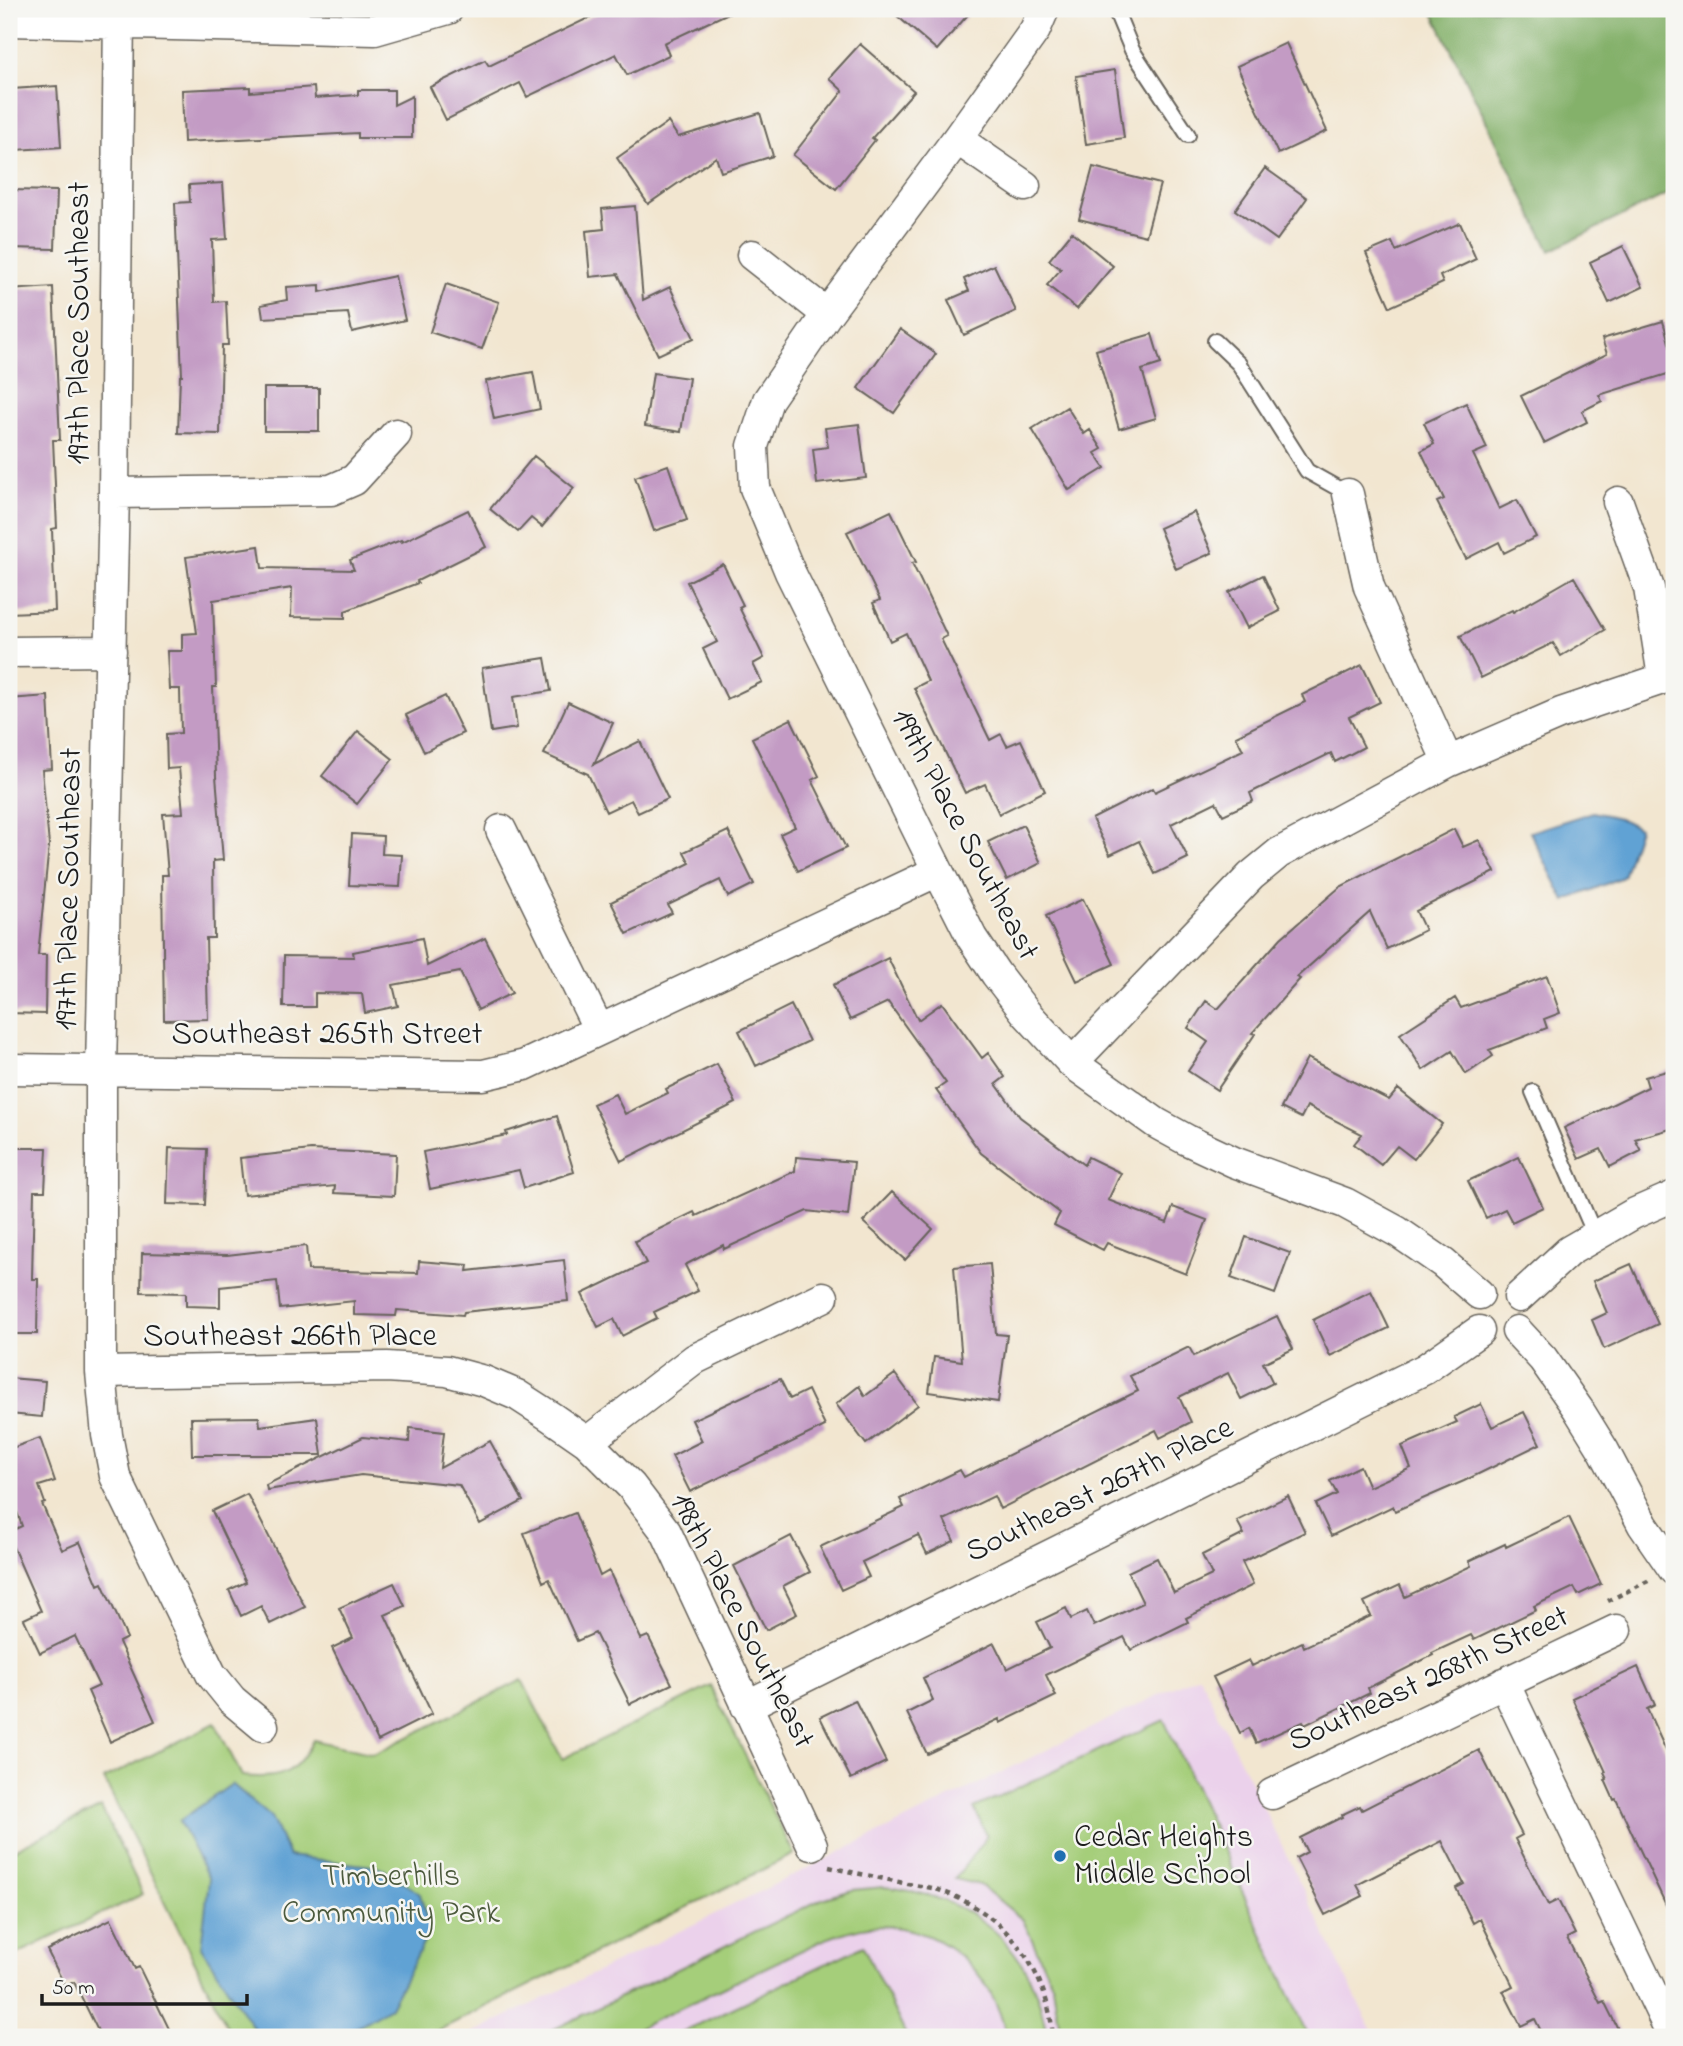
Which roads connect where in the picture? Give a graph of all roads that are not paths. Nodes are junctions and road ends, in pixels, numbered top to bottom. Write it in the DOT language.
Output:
graph roads {
  1 [pos="448,9"];
  2 [pos="1044,9"];
  3 [pos="1115,9"];
  4 [pos="118,17"];
  5 [pos="9,21"];
  6 [pos="1188,135"];
  7 [pos="957,139"];
  8 [pos="1025,186"];
  9 [pos="752,255"];
  10 [pos="827,314"];
  11 [pos="1215,341"];
  12 [pos="396,433"];
  13 [pos="114,493"];
  14 [pos="1348,494"];
  15 [pos="1618,502"];
  16 [pos="111,651"];
  17 [pos="9,652"];
  18 [pos="1669,676"];
  19 [pos="1448,762"];
  20 [pos="501,830"];
  21 [pos="938,872"];
  22 [pos="599,1030"];
  23 [pos="1072,1063"];
  24 [pos="9,1069"];
  25 [pos="101,1069"];
  26 [pos="1533,1092"];
  27 [pos="1674,1196"];
  28 [pos="1595,1235"];
  29 [pos="1479,1294"];
  30 [pos="823,1297"];
  31 [pos="1519,1297"];
  32 [pos="1479,1331"];
  33 [pos="1517,1331"];
  34 [pos="101,1372"];
  35 [pos="587,1442"];
  36 [pos="1674,1570"];
  37 [pos="1616,1630"];
  38 [pos="1504,1683"];
  39 [pos="746,1706"];
  40 [pos="263,1726"];
  41 [pos="1272,1794"];
  42 [pos="812,1845"];
  43 [pos="1673,2037"];
  1 -- 4 [label="street"];
  2 -- 7 [label="street, 199th Place Southeast"];
  3 -- 6 [label="lane"];
  4 -- 5 [label="street"];
  4 -- 13 [label="street, 197th Place Southeast"];
  7 -- 8 [label="street"];
  7 -- 10 [label="street, 199th Place Southeast"];
  9 -- 10 [label="street"];
  10 -- 21 [label="street, 199th Place Southeast"];
  11 -- 14 [label="lane"];
  12 -- 13 [label="street"];
  13 -- 16 [label="street, 197th Place Southeast"];
  14 -- 19 [label="street"];
  15 -- 18 [label="street"];
  16 -- 17 [label="street"];
  16 -- 25 [label="street, 197th Place Southeast"];
  18 -- 19 [label="street"];
  19 -- 23 [label="street"];
  20 -- 22 [label="street"];
  21 -- 22 [label="street, Southeast 265th Street"];
  21 -- 23 [label="street, 199th Place Southeast"];
  22 -- 25 [label="street, Southeast 265th Street"];
  23 -- 29 [label="street, 199th Place Southeast"];
  24 -- 25 [label="street, Southeast 265th Street"];
  25 -- 34 [label="street, 197th Place Southeast"];
  26 -- 28 [label="lane"];
  27 -- 28 [label="street"];
  28 -- 31 [label="street"];
  29 -- 31 [label="street"];
  29 -- 32 [label="street"];
  30 -- 35 [label="street"];
  31 -- 33 [label="street"];
  32 -- 33 [label="street"];
  32 -- 39 [label="street, Southeast 267th Place"];
  33 -- 36 [label="street"];
  34 -- 35 [label="street, Southeast 266th Place"];
  34 -- 40 [label="street, 197th Place Southeast"];
  35 -- 39 [label="street, 198th Place Southeast"];
  37 -- 38 [label="street, Southeast 268th Street"];
  38 -- 41 [label="street, Southeast 268th Street"];
  38 -- 43 [label="street"];
  39 -- 42 [label="street, 198th Place Southeast"];
}
